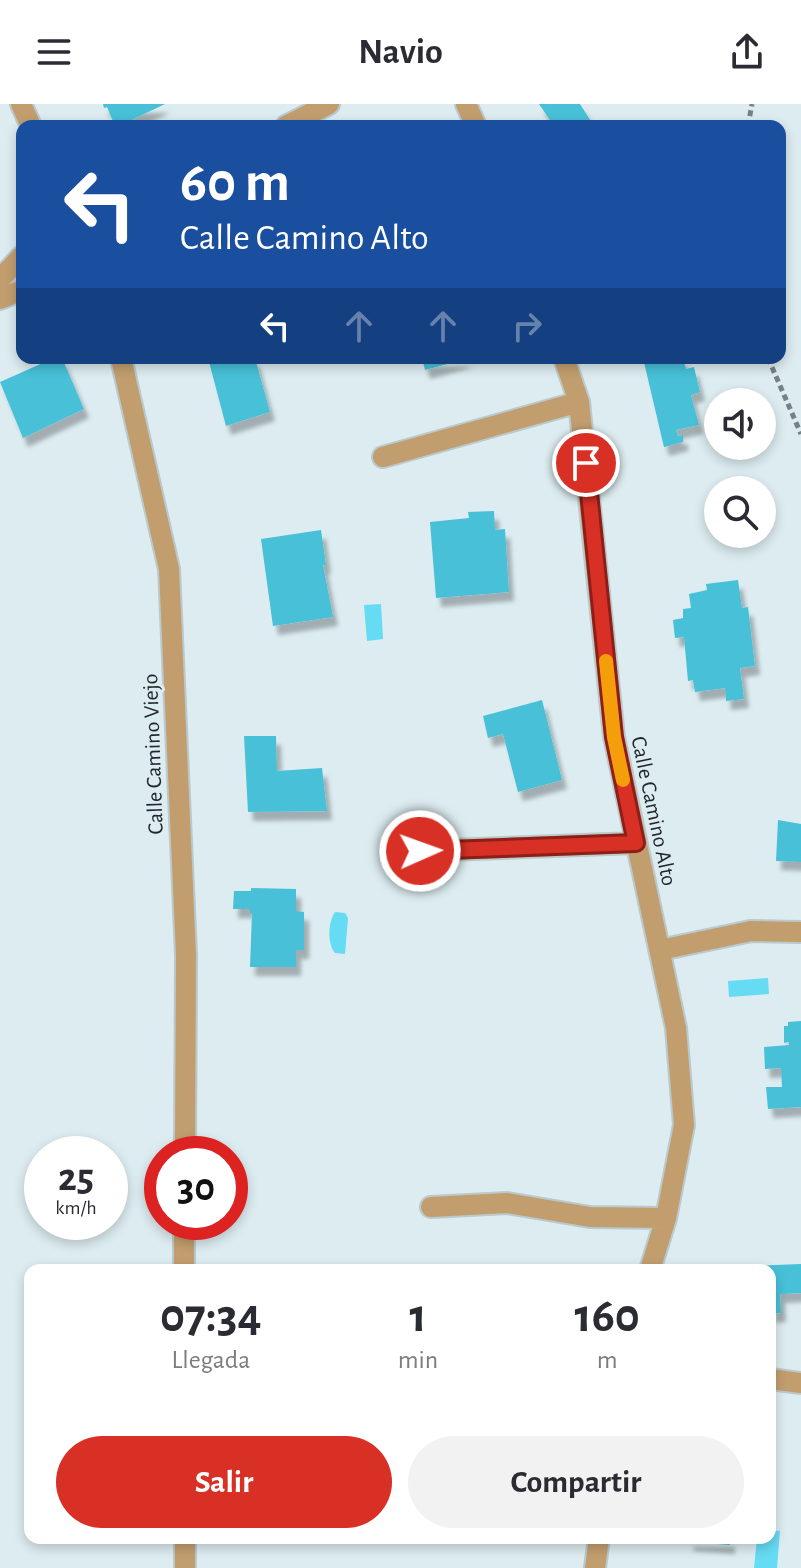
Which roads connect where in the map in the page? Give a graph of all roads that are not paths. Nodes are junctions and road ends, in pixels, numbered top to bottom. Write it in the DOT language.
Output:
graph roads {
  1 [pos="329,104"];
  2 [pos="298,120"];
  3 [pos="16,262"];
  4 [pos="0,279"];
  5 [pos="122,364"];
  6 [pos="566,364"];
  7 [pos="579,402"];
  8 [pos="383,457"];
  9 [pos="636,843"];
  10 [pos="420,851"];
  11 [pos="801,932"];
  12 [pos="660,950"];
  13 [pos="185,1136"];
  14 [pos="431,1207"];
  15 [pos="666,1218"];
  16 [pos="184,1240"];
  17 [pos="184,1264"];
  18 [pos="652,1264"];
  19 [pos="776,1380"];
  20 [pos="801,1383"];
  21 [pos="185,1544"];
  22 [pos="598,1544"];
  23 [pos="185,1568"];
  24 [pos="595,1568"];
  1 -- 2 [label="street"];
  3 -- 4 [label="street"];
  5 -- 13 [label="street, Calle Camino Viejo"];
  6 -- 7 [label="street, Calle Camino Alto"];
  7 -- 8 [label="street"];
  7 -- 9 [label="street, Calle Camino Alto"];
  9 -- 10 [label="street"];
  9 -- 12 [label="street, Calle Camino Alto"];
  11 -- 12 [label="street"];
  12 -- 15 [label="street, Calle Camino Alto"];
  14 -- 15 [label="street"];
  15 -- 18 [label="street, Calle Camino Alto"];
  16 -- 17 [label="street"];
  19 -- 20 [label="street"];
  21 -- 23 [label="street"];
  22 -- 24 [label="street"];
}
